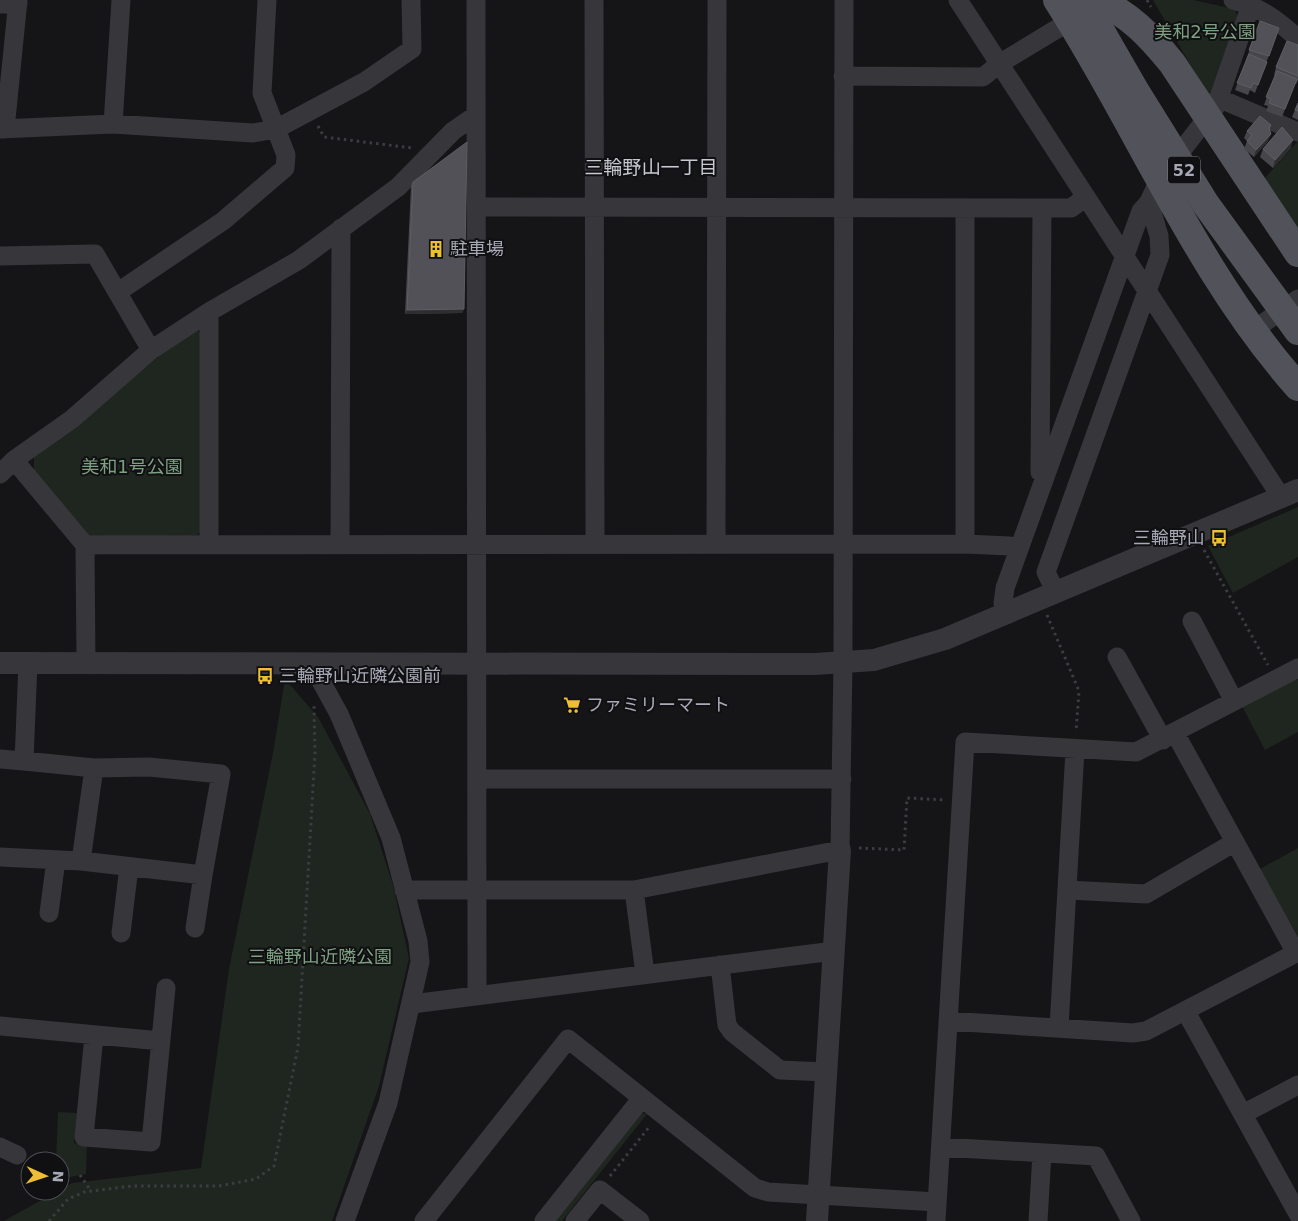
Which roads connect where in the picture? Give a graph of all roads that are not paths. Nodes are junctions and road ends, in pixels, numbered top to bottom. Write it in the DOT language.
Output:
graph roads {
  1 [pos="121,0"];
  2 [pos="267,0"];
  3 [pos="412,0"];
  4 [pos="476,0"];
  5 [pos="594,0"];
  6 [pos="717,0"];
  7 [pos="844,0"];
  8 [pos="958,0"];
  9 [pos="1242,2"];
  10 [pos="12,3"];
  11 [pos="1087,4"];
  12 [pos="1298,39"];
  13 [pos="999,64"];
  14 [pos="843,76"];
  15 [pos="1213,108"];
  16 [pos="476,115"];
  17 [pos="113,124"];
  18 [pos="2,129"];
  19 [pos="276,129"];
  20 [pos="1298,132"];
  21 [pos="1154,191"];
  22 [pos="1086,198"];
  23 [pos="595,207"];
  24 [pos="717,207"];
  25 [pos="477,208"];
  26 [pos="843,208"];
  27 [pos="1042,208"];
  28 [pos="965,209"];
  29 [pos="341,228"];
  30 [pos="1298,253"];
  31 [pos="0,256"];
  32 [pos="1124,256"];
  33 [pos="118,292"];
  34 [pos="1147,292"];
  35 [pos="1298,299"];
  36 [pos="209,312"];
  37 [pos="1252,330"];
  38 [pos="1298,331"];
  39 [pos="150,350"];
  40 [pos="1298,388"];
  41 [pos="14,460"];
  42 [pos="0,474"];
  43 [pos="1040,485"];
  44 [pos="1290,493"];
  45 [pos="340,543"];
  46 [pos="209,544"];
  47 [pos="595,544"];
  48 [pos="716,544"];
  49 [pos="965,544"];
  50 [pos="85,545"];
  51 [pos="843,545"];
  52 [pos="476,546"];
  53 [pos="1018,549"];
  54 [pos="1051,603"];
  55 [pos="1008,614"];
  56 [pos="1192,621"];
  57 [pos="1117,656"];
  58 [pos="844,662"];
  59 [pos="0,663"];
  60 [pos="28,663"];
  61 [pos="311,663"];
  62 [pos="86,664"];
  63 [pos="477,664"];
  64 [pos="1298,668"];
  65 [pos="1234,701"];
  66 [pos="1169,736"];
  67 [pos="1075,750"];
  68 [pos="0,759"];
  69 [pos="24,761"];
  70 [pos="94,768"];
  71 [pos="477,779"];
  72 [pos="842,779"];
  73 [pos="1235,842"];
  74 [pos="845,849"];
  75 [pos="0,857"];
  76 [pos="56,860"];
  77 [pos="81,861"];
  78 [pos="129,867"];
  79 [pos="204,875"];
  80 [pos="476,889"];
  81 [pos="404,890"];
  82 [pos="634,890"];
  83 [pos="1066,890"];
  84 [pos="49,913"];
  85 [pos="195,928"];
  86 [pos="121,933"];
  87 [pos="834,951"];
  88 [pos="1297,954"];
  89 [pos="720,965"];
  90 [pos="645,974"];
  91 [pos="166,988"];
  92 [pos="477,994"];
  93 [pos="412,1004"];
  94 [pos="1186,1012"];
  95 [pos="948,1021"];
  96 [pos="0,1026"];
  97 [pos="1059,1027"];
  98 [pos="94,1036"];
  99 [pos="160,1041"];
  100 [pos="826,1072"];
  101 [pos="1298,1085"];
  102 [pos="642,1098"];
  103 [pos="1243,1114"];
  104 [pos="941,1146"];
  105 [pos="0,1147"];
  106 [pos="1042,1154"];
  107 [pos="17,1155"];
  108 [pos="818,1196"];
  109 [pos="937,1202"];
  110 [pos="1298,1214"];
  111 [pos="345,1221"];
  112 [pos="424,1221"];
  113 [pos="544,1221"];
  114 [pos="576,1221"];
  115 [pos="640,1221"];
  116 [pos="817,1221"];
  117 [pos="936,1221"];
  118 [pos="1038,1221"];
  119 [pos="1131,1221"];
  1 -- 17 [label="street"];
  2 -- 19 [label="street"];
  3 -- 19 [label="street"];
  4 -- 16 [label="street"];
  5 -- 23 [label="street"];
  6 -- 24 [label="street"];
  7 -- 14 [label="street"];
  8 -- 13 [label="street"];
  9 -- 12 [label="street"];
  9 -- 15 [label="street"];
  10 -- 18 [label="street"];
  11 -- 13 [label="street"];
  11 -- 15 [label="main road"];
  11 -- 21 [label="main road"];
  11 -- 38 [label="main road, 52, bridge"];
  13 -- 14 [label="street"];
  13 -- 22 [label="street"];
  14 -- 26 [label="street"];
  15 -- 20 [label="street"];
  15 -- 21 [label="street"];
  15 -- 30 [label="main road"];
  16 -- 25 [label="street"];
  16 -- 29 [label="street"];
  17 -- 18 [label="street"];
  17 -- 19 [label="street"];
  19 -- 33 [label="street"];
  21 -- 32 [label="street"];
  21 -- 34 [label="street"];
  21 -- 37 [label="main road"];
  22 -- 27 [label="street"];
  22 -- 32 [label="street"];
  23 -- 24 [label="street"];
  23 -- 25 [label="street"];
  23 -- 47 [label="street"];
  24 -- 26 [label="street"];
  24 -- 48 [label="street"];
  25 -- 52 [label="street"];
  26 -- 28 [label="street"];
  26 -- 51 [label="street"];
  27 -- 28 [label="street"];
  27 -- 43 [label="street"];
  28 -- 49 [label="street"];
  29 -- 36 [label="street"];
  29 -- 45 [label="street"];
  31 -- 33 [label="street"];
  32 -- 34 [label="street"];
  32 -- 43 [label="street"];
  33 -- 39 [label="street"];
  34 -- 44 [label="street"];
  34 -- 54 [label="street"];
  35 -- 37 [label="street"];
  36 -- 39 [label="street"];
  36 -- 46 [label="street"];
  37 -- 40 [label="main road"];
  39 -- 41 [label="street"];
  41 -- 42 [label="street"];
  41 -- 50 [label="street"];
  43 -- 53 [label="street"];
  44 -- 54 [label="street"];
  45 -- 46 [label="street"];
  45 -- 52 [label="street"];
  46 -- 50 [label="street"];
  47 -- 48 [label="street"];
  47 -- 52 [label="street"];
  48 -- 51 [label="street"];
  49 -- 51 [label="street"];
  49 -- 53 [label="street"];
  50 -- 62 [label="street"];
  51 -- 58 [label="street"];
  52 -- 63 [label="street"];
  53 -- 55 [label="street"];
  54 -- 55 [label="street"];
  55 -- 58 [label="street"];
  56 -- 65 [label="street"];
  57 -- 66 [label="street"];
  58 -- 63 [label="street"];
  58 -- 72 [label="street"];
  59 -- 60 [label="street"];
  60 -- 62 [label="street"];
  60 -- 69 [label="street"];
  61 -- 62 [label="street"];
  61 -- 63 [label="street"];
  61 -- 81 [label="street"];
  63 -- 71 [label="street"];
  64 -- 65 [label="street"];
  65 -- 66 [label="street"];
  66 -- 67 [label="street"];
  66 -- 73 [label="street"];
  67 -- 83 [label="street"];
  67 -- 95 [label="street"];
  68 -- 69 [label="street"];
  69 -- 70 [label="street"];
  70 -- 77 [label="street"];
  70 -- 79 [label="street"];
  71 -- 72 [label="street"];
  71 -- 80 [label="street"];
  72 -- 74 [label="street"];
  73 -- 83 [label="street"];
  73 -- 88 [label="street"];
  74 -- 82 [label="street"];
  74 -- 87 [label="street"];
  75 -- 76 [label="street"];
  76 -- 77 [label="street"];
  76 -- 84 [label="street"];
  77 -- 78 [label="street"];
  78 -- 79 [label="street"];
  78 -- 86 [label="street"];
  79 -- 85 [label="street"];
  80 -- 81 [label="street"];
  80 -- 82 [label="street"];
  80 -- 92 [label="street"];
  81 -- 93 [label="street"];
  82 -- 90 [label="street"];
  83 -- 97 [label="street"];
  87 -- 89 [label="street"];
  87 -- 100 [label="street"];
  88 -- 94 [label="street"];
  89 -- 90 [label="street"];
  89 -- 100 [label="street"];
  90 -- 92 [label="street"];
  91 -- 99 [label="street"];
  92 -- 93 [label="street"];
  93 -- 111 [label="street"];
  94 -- 97 [label="street"];
  94 -- 103 [label="street"];
  95 -- 97 [label="street"];
  95 -- 104 [label="street"];
  96 -- 98 [label="street"];
  98 -- 99 [label="street"];
  98 -- 99 [label="street"];
  100 -- 108 [label="street"];
  101 -- 103 [label="street"];
  102 -- 108 [label="street"];
  102 -- 112 [label="street"];
  102 -- 113 [label="street"];
  103 -- 110 [label="street"];
  104 -- 106 [label="street"];
  104 -- 109 [label="street"];
  105 -- 107 [label="street"];
  106 -- 118 [label="street"];
  106 -- 119 [label="street"];
  108 -- 109 [label="street"];
  108 -- 116 [label="street"];
  109 -- 117 [label="street"];
  114 -- 115 [label="street"];
}
